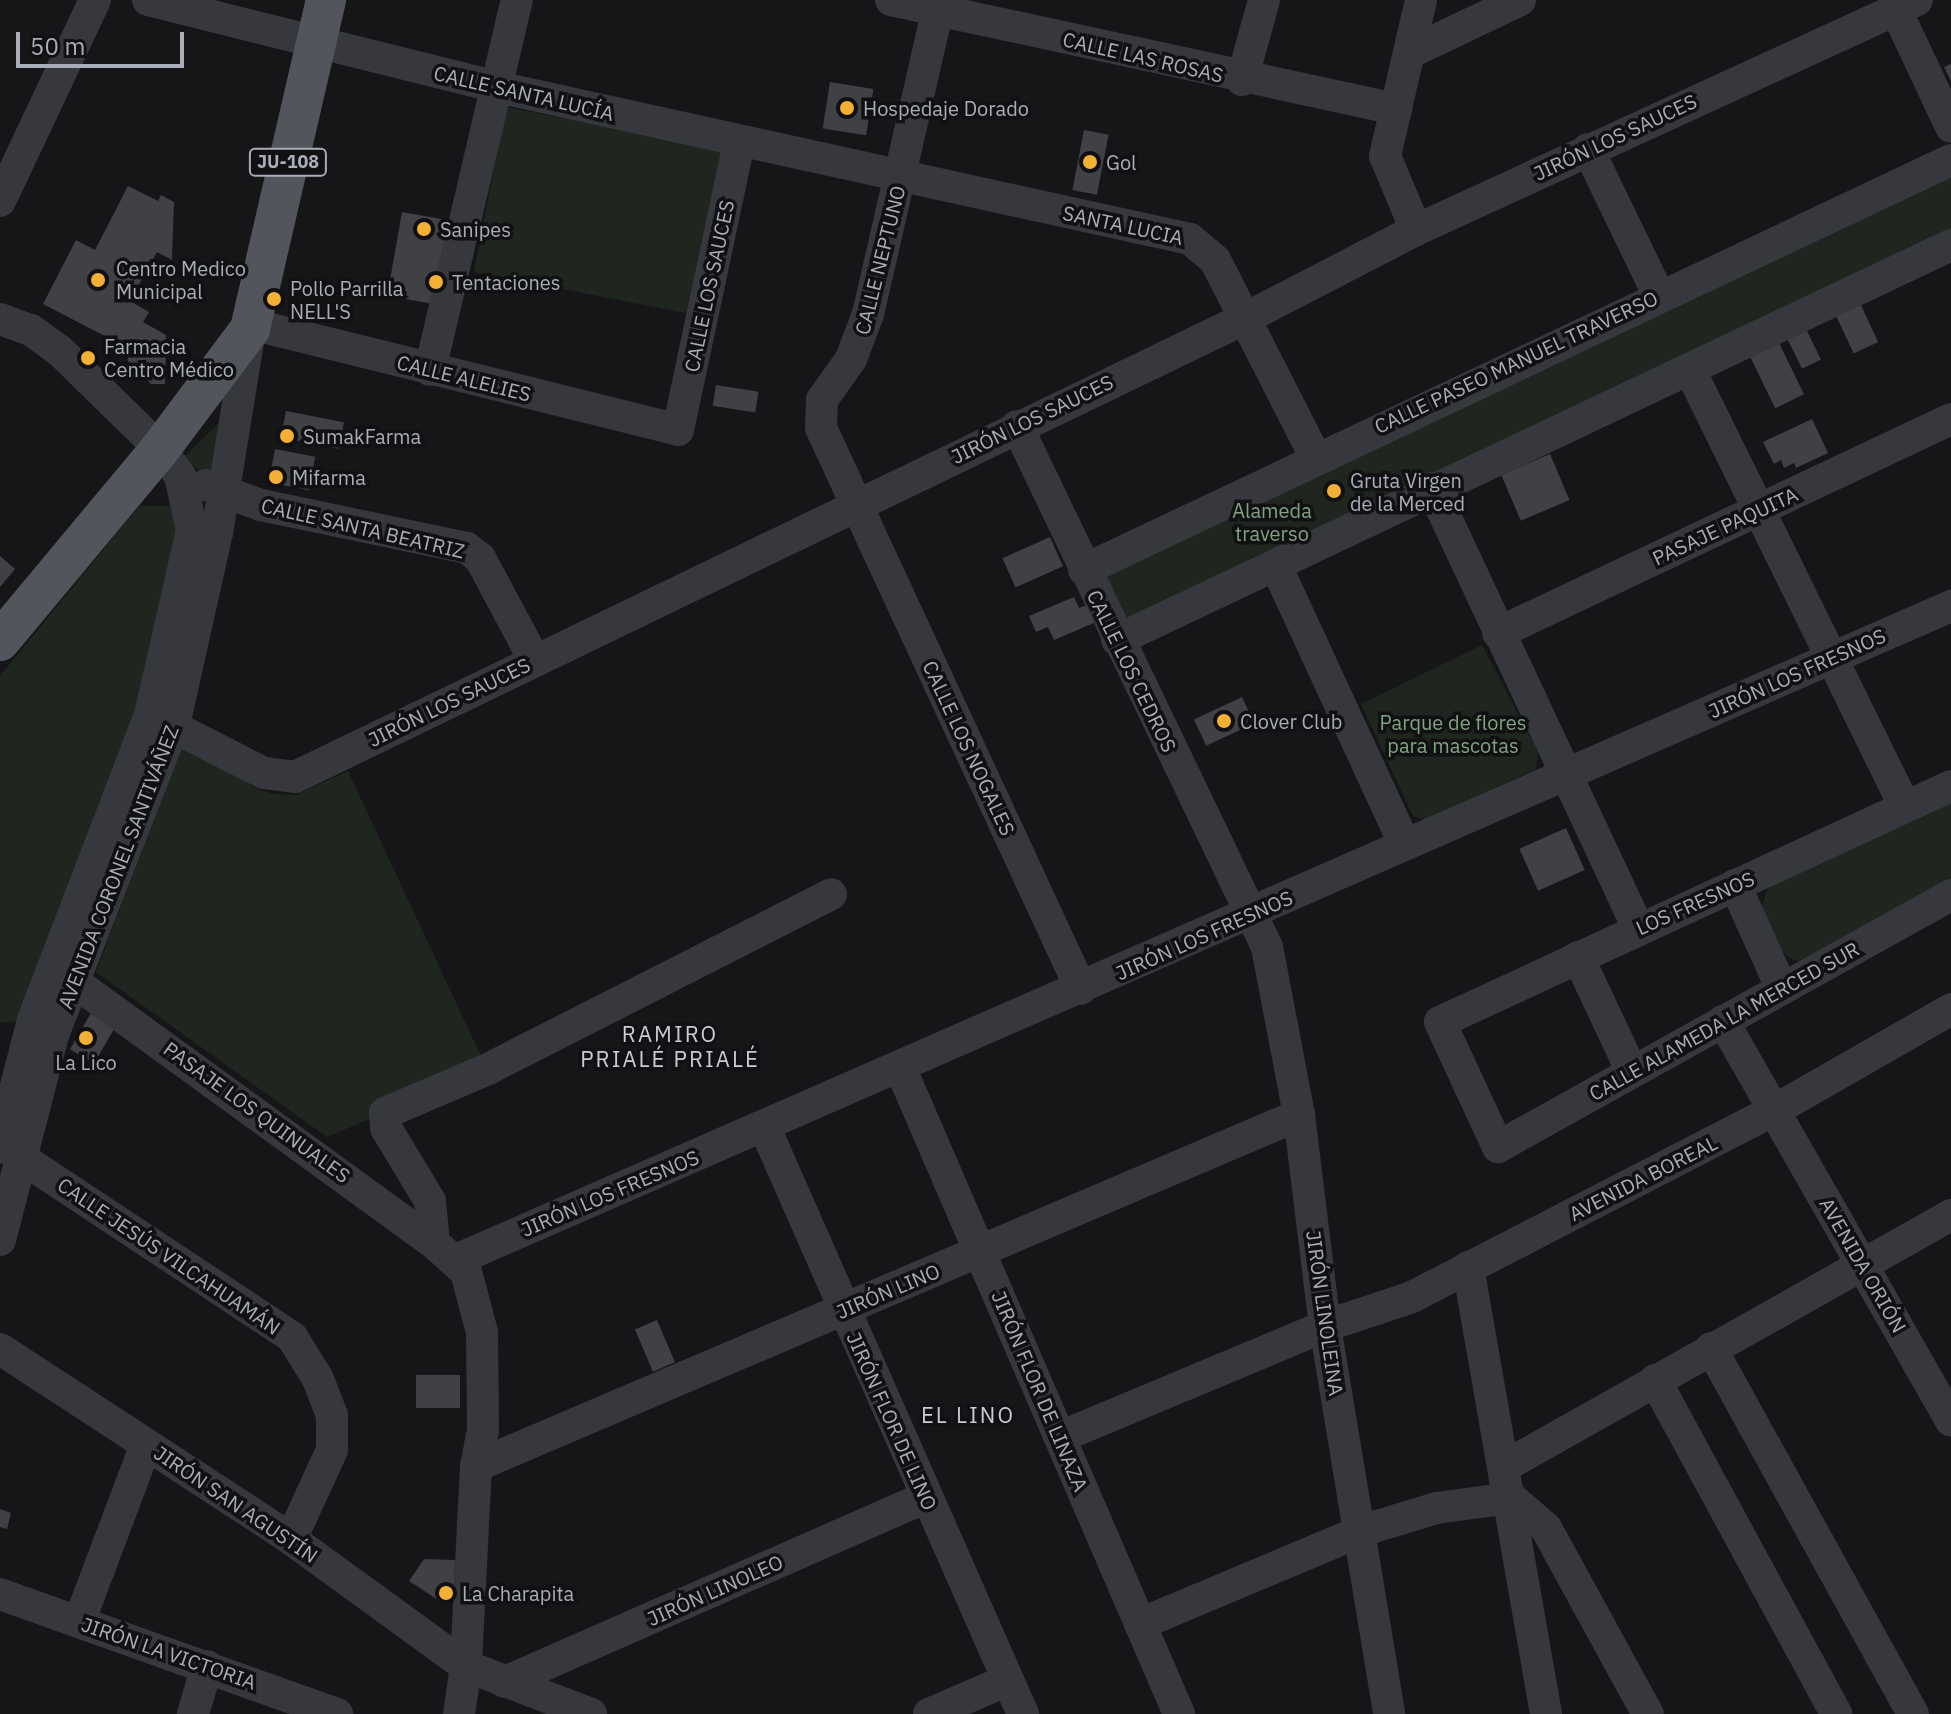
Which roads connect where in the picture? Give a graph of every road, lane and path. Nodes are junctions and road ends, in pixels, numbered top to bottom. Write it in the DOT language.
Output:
graph roads {
  1 [pos="95,0"];
  2 [pos="148,0"];
  3 [pos="326,0"];
  4 [pos="517,0"];
  5 [pos="891,0"];
  6 [pos="1264,0"];
  7 [pos="1421,0"];
  8 [pos="1520,0"];
  9 [pos="1904,3"];
  10 [pos="938,5"];
  11 [pos="315,45"];
  12 [pos="1409,53"];
  13 [pos="1242,80"];
  14 [pos="497,87"];
  15 [pos="1396,109"];
  16 [pos="1951,127"];
  17 [pos="739,142"];
  18 [pos="1588,149"];
  19 [pos="1951,160"];
  20 [pos="901,179"];
  21 [pos="0,201"];
  22 [pos="1416,230"];
  23 [pos="1951,245"];
  24 [pos="1659,296"];
  25 [pos="1248,317"];
  26 [pos="0,319"];
  27 [pos="250,326"];
  28 [pos="430,370"];
  29 [pos="1690,370"];
  30 [pos="1951,419"];
  31 [pos="1017,426"];
  32 [pos="678,430"];
  33 [pos="1315,456"];
  34 [pos="170,462"];
  35 [pos="1432,488"];
  36 [pos="225,492"];
  37 [pos="857,506"];
  38 [pos="1759,510"];
  39 [pos="1276,566"];
  40 [pos="1084,570"];
  41 [pos="1951,606"];
  42 [pos="1498,633"];
  43 [pos="1117,640"];
  44 [pos="0,641"];
  45 [pos="1832,657"];
  46 [pos="535,661"];
  47 [pos="162,720"];
  48 [pos="1567,776"];
  49 [pos="1951,786"];
  50 [pos="1905,806"];
  51 [pos="1405,845"];
  52 [pos="1735,885"];
  53 [pos="831,894"];
  54 [pos="1951,895"];
  55 [pos="1250,915"];
  56 [pos="1638,928"];
  57 [pos="1578,957"];
  58 [pos="65,973"];
  59 [pos="1081,989"];
  60 [pos="1782,989"];
  61 [pos="1951,1009"];
  62 [pos="1723,1021"];
  63 [pos="900,1067"];
  64 [pos="1632,1072"];
  65 [pos="1775,1110"];
  66 [pos="1299,1115"];
  67 [pos="764,1126"];
  68 [pos="1498,1147"];
  69 [pos="11,1153"];
  70 [pos="1951,1215"];
  71 [pos="0,1240"];
  72 [pos="445,1251"];
  73 [pos="980,1252"];
  74 [pos="1861,1262"];
  75 [pos="1468,1267"];
  76 [pos="844,1310"];
  77 [pos="1325,1326"];
  78 [pos="1711,1348"];
  79 [pos="0,1349"];
  80 [pos="1655,1380"];
  81 [pos="1951,1420"];
  82 [pos="1060,1437"];
  83 [pos="146,1445"];
  84 [pos="476,1466"];
  85 [pos="1505,1466"];
  86 [pos="925,1498"];
  87 [pos="1511,1498"];
  88 [pos="1361,1531"];
  89 [pos="291,1539"];
  90 [pos="0,1594"];
  91 [pos="79,1622"];
  92 [pos="1140,1624"];
  93 [pos="207,1666"];
  94 [pos="466,1666"];
  95 [pos="1008,1680"];
  96 [pos="505,1682"];
  97 [pos="193,1714"];
  98 [pos="337,1714"];
  99 [pos="459,1714"];
  100 [pos="591,1714"];
  101 [pos="929,1714"];
  102 [pos="1023,1714"];
  103 [pos="1179,1714"];
  104 [pos="1389,1714"];
  105 [pos="1546,1714"];
  106 [pos="1648,1714"];
  107 [pos="1836,1714"];
  108 [pos="1913,1714"];
  1 -- 21 [label="street"];
  2 -- 11 [label="street, CALLE SANTA LUCÍA"];
  3 -- 11 [label="main road, JU-108"];
  4 -- 14 [label="street"];
  5 -- 10 [label="street, CALLE LAS ROSAS"];
  6 -- 13 [label="street"];
  7 -- 12 [label="street"];
  8 -- 12 [label="street"];
  9 -- 16 [label="street"];
  9 -- 18 [label="street, JIRÓN LOS SAUCES"];
  10 -- 13 [label="street, CALLE LAS ROSAS"];
  10 -- 20 [label="street, CALLE NEPTUNO"];
  11 -- 14 [label="street, CALLE SANTA LUCÍA"];
  11 -- 27 [label="main road, JU-108"];
  12 -- 15 [label="street"];
  13 -- 15 [label="street, CALLE LAS ROSAS"];
  14 -- 17 [label="street, CALLE SANTA LUCÍA"];
  14 -- 28 [label="street"];
  15 -- 22 [label="street"];
  17 -- 20 [label="street, CALLE SANTA LUCÍA"];
  17 -- 32 [label="street, CALLE LOS SAUCES"];
  18 -- 22 [label="street, JIRÓN LOS SAUCES"];
  18 -- 24 [label="street"];
  19 -- 24 [label="street, CALLE PASEO MANUEL TRAVERSO"];
  20 -- 25 [label="street, SANTA LUCIA"];
  20 -- 37 [label="street, CALLE NEPTUNO"];
  22 -- 25 [label="street, JIRÓN LOS SAUCES"];
  23 -- 29 [label="street"];
  24 -- 33 [label="street, CALLE PASEO MANUEL TRAVERSO"];
  25 -- 31 [label="street, JIRÓN LOS SAUCES"];
  25 -- 33 [label="street, SANTA LUCIA"];
  26 -- 34 [label="street"];
  27 -- 28 [label="street, CALLE ALELIES"];
  27 -- 34 [label="main road, JU-108"];
  27 -- 36 [label="street, AVENIDA CORONEL SANTIVÁÑEZ"];
  28 -- 32 [label="street, CALLE ALELIES"];
  29 -- 35 [label="street"];
  29 -- 38 [label="street"];
  30 -- 38 [label="street, PASAJE PAQUITA"];
  31 -- 37 [label="street, JIRÓN LOS SAUCES"];
  31 -- 40 [label="street, CALLE LOS CEDROS"];
  33 -- 40 [label="street, CALLE PASEO MANUEL TRAVERSO"];
  34 -- 36 [label="street, CALLE SANTA BEATRIZ"];
  34 -- 44 [label="main road, JU-108"];
  34 -- 47 [label="street, AVENIDA CORONEL SANTIVÁÑEZ"];
  35 -- 39 [label="street"];
  35 -- 42 [label="street"];
  36 -- 46 [label="street, CALLE SANTA BEATRIZ"];
  36 -- 47 [label="street, AVENIDA CORONEL SANTIVÁÑEZ"];
  37 -- 46 [label="street, JIRÓN LOS SAUCES"];
  37 -- 59 [label="street, CALLE LOS NOGALES"];
  38 -- 42 [label="street, PASAJE PAQUITA"];
  38 -- 45 [label="street"];
  39 -- 43 [label="street"];
  39 -- 51 [label="street"];
  40 -- 43 [label="street, CALLE LOS CEDROS"];
  41 -- 45 [label="street, JIRÓN LOS FRESNOS"];
  42 -- 48 [label="street"];
  43 -- 55 [label="street, CALLE LOS CEDROS"];
  45 -- 48 [label="street, JIRÓN LOS FRESNOS"];
  45 -- 50 [label="street"];
  46 -- 47 [label="street, JIRÓN LOS SAUCES"];
  47 -- 58 [label="street, AVENIDA CORONEL SANTIVÁÑEZ"];
  48 -- 51 [label="street, JIRÓN LOS FRESNOS"];
  48 -- 56 [label="street"];
  49 -- 50 [label="street, LOS FRESNOS"];
  50 -- 52 [label="street, LOS FRESNOS"];
  51 -- 55 [label="street, JIRÓN LOS FRESNOS"];
  52 -- 56 [label="street, LOS FRESNOS"];
  52 -- 60 [label="street"];
  53 -- 72 [label="street"];
  54 -- 60 [label="street, CALLE ALAMEDA LA MERCED SUR"];
  55 -- 59 [label="street, JIRÓN LOS FRESNOS"];
  55 -- 66 [label="street, JIRÓN LINOLEINA"];
  56 -- 57 [label="street, LOS FRESNOS"];
  57 -- 64 [label="street"];
  57 -- 68 [label="street, LOS FRESNOS"];
  58 -- 69 [label="street, AVENIDA CORONEL SANTIVÁÑEZ"];
  58 -- 72 [label="street, PASAJE LOS QUINUALES"];
  59 -- 63 [label="street, JIRÓN LOS FRESNOS"];
  60 -- 62 [label="street, CALLE ALAMEDA LA MERCED SUR"];
  61 -- 65 [label="street, AVENIDA BOREAL"];
  62 -- 64 [label="street, CALLE ALAMEDA LA MERCED SUR"];
  62 -- 65 [label="street, AVENIDA ORIÓN"];
  63 -- 67 [label="street, JIRÓN LOS FRESNOS"];
  63 -- 73 [label="street, JIRÓN FLOR DE LINAZA"];
  64 -- 68 [label="street, CALLE ALAMEDA LA MERCED SUR"];
  65 -- 74 [label="street, AVENIDA ORIÓN"];
  65 -- 75 [label="street, AVENIDA BOREAL"];
  66 -- 73 [label="street, JIRÓN LINO"];
  66 -- 77 [label="street, JIRÓN LINOLEINA"];
  67 -- 72 [label="street, JIRÓN LOS FRESNOS"];
  67 -- 76 [label="street, JIRÓN FLOR DE LINO"];
  69 -- 71 [label="street, AVENIDA CORONEL SANTIVÁÑEZ"];
  69 -- 89 [label="street, CALLE JESÚS VILCAHUAMÁN"];
  70 -- 74 [label="street"];
  72 -- 84 [label="street"];
  73 -- 76 [label="street, JIRÓN LINO"];
  73 -- 82 [label="street, JIRÓN FLOR DE LINAZA"];
  74 -- 78 [label="street"];
  74 -- 81 [label="street, AVENIDA ORIÓN"];
  75 -- 77 [label="street, AVENIDA BOREAL"];
  75 -- 85 [label="street"];
  76 -- 84 [label="street, JIRÓN LINO"];
  76 -- 86 [label="street, JIRÓN FLOR DE LINO"];
  77 -- 82 [label="street"];
  77 -- 88 [label="street, JIRÓN LINOLEINA"];
  78 -- 80 [label="street"];
  78 -- 108 [label="street"];
  79 -- 83 [label="street, JIRÓN SAN AGUSTÍN"];
  80 -- 85 [label="street"];
  80 -- 107 [label="street"];
  82 -- 92 [label="street, JIRÓN FLOR DE LINAZA"];
  83 -- 89 [label="street, JIRÓN SAN AGUSTÍN"];
  83 -- 91 [label="street"];
  84 -- 94 [label="street"];
  85 -- 87 [label="street"];
  86 -- 95 [label="street, JIRÓN FLOR DE LINO"];
  86 -- 96 [label="street, JIRÓN LINOLEO"];
  87 -- 88 [label="street"];
  87 -- 105 [label="street"];
  87 -- 106 [label="street"];
  88 -- 92 [label="street"];
  88 -- 104 [label="street, JIRÓN LINOLEINA"];
  89 -- 94 [label="street, JIRÓN SAN AGUSTÍN"];
  90 -- 91 [label="street, JIRÓN LA VICTORIA"];
  91 -- 93 [label="street, JIRÓN LA VICTORIA"];
  92 -- 103 [label="street, JIRÓN FLOR DE LINAZA"];
  93 -- 97 [label="street"];
  93 -- 98 [label="street, JIRÓN LA VICTORIA"];
  94 -- 96 [label="street, JIRÓN SAN AGUSTÍN"];
  94 -- 99 [label="street"];
  95 -- 101 [label="street"];
  95 -- 102 [label="street, JIRÓN FLOR DE LINO"];
  96 -- 100 [label="street, JIRÓN SAN AGUSTÍN"];
}
